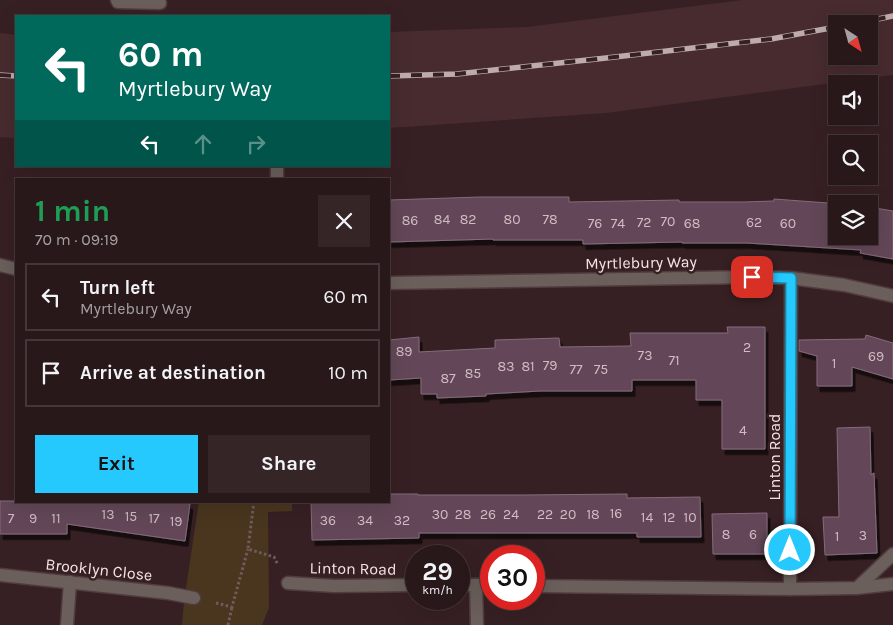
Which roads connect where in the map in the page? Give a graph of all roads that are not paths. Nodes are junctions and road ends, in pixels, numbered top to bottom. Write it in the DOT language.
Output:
graph roads {
  1 [pos="117,0"];
  2 [pos="160,3"];
  3 [pos="0,265"];
  4 [pos="15,269"];
  5 [pos="791,278"];
  6 [pos="390,283"];
  7 [pos="893,296"];
  8 [pos="893,554"];
  9 [pos="0,575"];
  10 [pos="70,582"];
  11 [pos="288,582"];
  12 [pos="893,584"];
  13 [pos="405,585"];
  14 [pos="470,585"];
  15 [pos="476,585"];
  16 [pos="480,585"];
  17 [pos="545,586"];
  18 [pos="857,588"];
  19 [pos="790,589"];
  20 [pos="194,598"];
  21 [pos="67,625"];
  22 [pos="477,625"];
  1 -- 2 [label="street"];
  3 -- 4 [label="street"];
  5 -- 6 [label="street, Myrtlebury Way"];
  5 -- 7 [label="street, Myrtlebury Way"];
  5 -- 19 [label="street, Linton Road"];
  8 -- 18 [label="street"];
  9 -- 10 [label="street, Brooklyn Close"];
  10 -- 20 [label="street, Brooklyn Close"];
  10 -- 21 [label="street"];
  11 -- 13 [label="street, Linton Road"];
  12 -- 18 [label="street"];
  14 -- 15 [label="street"];
  15 -- 16 [label="street"];
  15 -- 22 [label="street"];
  17 -- 19 [label="street"];
  18 -- 19 [label="street"];
}
